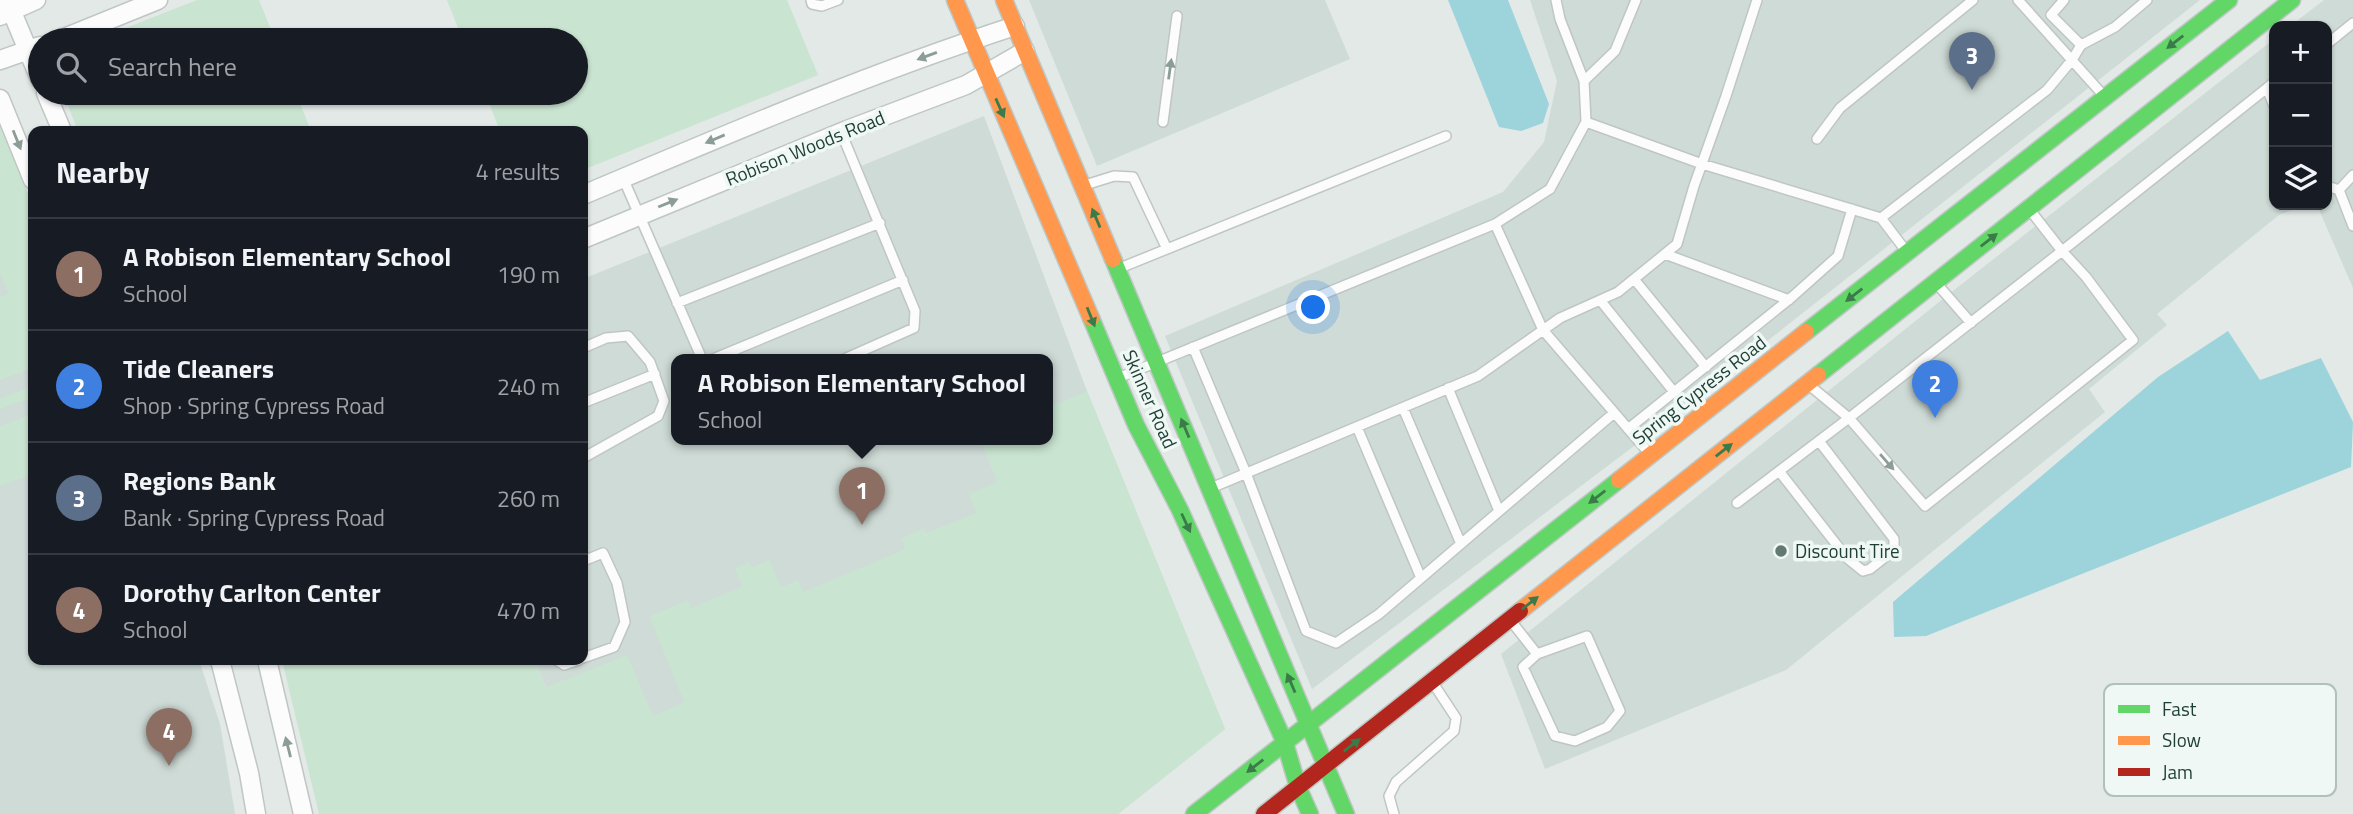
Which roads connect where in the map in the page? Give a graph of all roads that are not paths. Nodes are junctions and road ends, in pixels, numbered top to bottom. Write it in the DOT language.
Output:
graph roads {
  1 [pos="36,0"];
  2 [pos="158,0"];
  3 [pos="811,0"];
  4 [pos="838,0"];
  5 [pos="955,0"];
  6 [pos="1004,0"];
  7 [pos="1556,0"];
  8 [pos="1636,0"];
  9 [pos="1757,0"];
  10 [pos="1973,0"];
  11 [pos="2018,0"];
  12 [pos="2064,0"];
  13 [pos="2147,0"];
  14 [pos="2229,0"];
  15 [pos="2264,0"];
  16 [pos="2292,0"];
  17 [pos="6,9"];
  18 [pos="1177,16"];
  19 [pos="2280,16"];
  20 [pos="2353,23"];
  21 [pos="1015,26"];
  22 [pos="89,28"];
  23 [pos="28,40"];
  24 [pos="971,40"];
  25 [pos="2332,40"];
  26 [pos="2081,45"];
  27 [pos="28,50"];
  28 [pos="1025,51"];
  29 [pos="0,60"];
  30 [pos="2072,60"];
  31 [pos="985,74"];
  32 [pos="1584,81"];
  33 [pos="2269,87"];
  34 [pos="2105,97"];
  35 [pos="0,99"];
  36 [pos="51,105"];
  37 [pos="1163,122"];
  38 [pos="1586,122"];
  39 [pos="60,126"];
  40 [pos="841,132"];
  41 [pos="1447,136"];
  42 [pos="1816,139"];
  43 [pos="1702,164"];
  44 [pos="28,168"];
  45 [pos="2353,175"];
  46 [pos="623,178"];
  47 [pos="1082,186"];
  48 [pos="2332,188"];
  49 [pos="2339,190"];
  50 [pos="588,193"];
  51 [pos="1852,209"];
  52 [pos="2029,209"];
  53 [pos="638,216"];
  54 [pos="1881,218"];
  55 [pos="880,223"];
  56 [pos="1496,224"];
  57 [pos="2353,226"];
  58 [pos="588,237"];
  59 [pos="1167,248"];
  60 [pos="2062,251"];
  61 [pos="1665,254"];
  62 [pos="1922,268"];
  63 [pos="1118,269"];
  64 [pos="1634,279"];
  65 [pos="903,280"];
  66 [pos="1600,300"];
  67 [pos="1789,300"];
  68 [pos="677,303"];
  69 [pos="1971,323"];
  70 [pos="1543,330"];
  71 [pos="588,346"];
  72 [pos="1193,347"];
  73 [pos="700,354"];
  74 [pos="725,354"];
  75 [pos="855,354"];
  76 [pos="1158,362"];
  77 [pos="1706,367"];
  78 [pos="655,374"];
  79 [pos="1116,379"];
  80 [pos="1808,384"];
  81 [pos="1448,388"];
  82 [pos="1674,392"];
  83 [pos="588,401"];
  84 [pos="1403,408"];
  85 [pos="1614,412"];
  86 [pos="1849,418"];
  87 [pos="1357,427"];
  88 [pos="1628,429"];
  89 [pos="1819,441"];
  90 [pos="588,455"];
  91 [pos="1650,455"];
  92 [pos="1779,471"];
  93 [pos="1246,473"];
  94 [pos="1210,488"];
  95 [pos="1671,493"];
  96 [pos="1737,503"];
  97 [pos="1499,511"];
  98 [pos="1461,544"];
  99 [pos="588,559"];
  100 [pos="1421,578"];
  101 [pos="1510,620"];
  102 [pos="1537,654"];
  103 [pos="588,656"];
  104 [pos="221,665"];
  105 [pos="268,665"];
  106 [pos="1432,682"];
  107 [pos="1308,724"];
  108 [pos="1285,743"];
  109 [pos="1326,765"];
  110 [pos="1298,787"];
  111 [pos="256,814"];
  112 [pos="303,814"];
  113 [pos="1194,814"];
  114 [pos="1264,814"];
  115 [pos="1310,814"];
  116 [pos="1346,814"];
  117 [pos="1394,814"];
  1 -- 17 [label="street"];
  2 -- 22 [label="street"];
  3 -- 4 [label="lane"];
  5 -- 24 [label="main road, Skinner Road"];
  6 -- 21 [label="main road, Skinner Road"];
  7 -- 32 [label="lane"];
  8 -- 32 [label="lane"];
  9 -- 43 [label="lane"];
  10 -- 42 [label="lane"];
  11 -- 30 [label="lane"];
  12 -- 26 [label="lane"];
  13 -- 26 [label="lane"];
  14 -- 34 [label="main road, Spring Cypress Road, one-way"];
  15 -- 19 [label="main road"];
  16 -- 19 [label="main road, Spring Cypress Road"];
  17 -- 23 [label="street"];
  37 -- 18 [label="lane, one-way"];
  19 -- 52 [label="main road, Spring Cypress Road"];
  20 -- 25 [label="lane"];
  21 -- 24 [label="street"];
  21 -- 28 [label="main road, Skinner Road"];
  24 -- 31 [label="main road, Skinner Road"];
  24 -- 46 [label="street, one-way"];
  26 -- 30 [label="lane"];
  27 -- 29 [label="street"];
  28 -- 31 [label="street, Robison Woods Road"];
  28 -- 47 [label="main road, Skinner Road"];
  30 -- 34 [label="lane"];
  30 -- 54 [label="lane"];
  31 -- 40 [label="street, Robison Woods Road"];
  31 -- 79 [label="main road, Skinner Road, one-way"];
  32 -- 38 [label="lane"];
  33 -- 60 [label="lane"];
  34 -- 62 [label="main road, Spring Cypress Road"];
  35 -- 44 [label="street, one-way"];
  36 -- 39 [label="street"];
  38 -- 43 [label="lane"];
  38 -- 56 [label="lane"];
  53 -- 40 [label="street, Robison Woods Road, one-way"];
  40 -- 55 [label="lane"];
  41 -- 59 [label="lane"];
  43 -- 51 [label="lane"];
  43 -- 61 [label="lane"];
  45 -- 49 [label="lane"];
  46 -- 50 [label="street"];
  46 -- 53 [label="lane"];
  47 -- 59 [label="lane"];
  63 -- 47 [label="main road, Skinner Road, one-way"];
  48 -- 49 [label="lane"];
  49 -- 57 [label="lane"];
  51 -- 54 [label="lane"];
  51 -- 67 [label="lane"];
  52 -- 60 [label="lane"];
  62 -- 52 [label="main road, Spring Cypress Road, one-way"];
  53 -- 58 [label="street, Robison Woods Road"];
  53 -- 68 [label="lane"];
  54 -- 62 [label="lane"];
  55 -- 65 [label="lane"];
  55 -- 68 [label="lane"];
  56 -- 70 [label="lane"];
  56 -- 72 [label="lane"];
  59 -- 63 [label="lane"];
  60 -- 69 [label="lane"];
  86 -- 60 [label="lane, one-way"];
  61 -- 64 [label="lane"];
  61 -- 67 [label="lane"];
  62 -- 69 [label="lane"];
  62 -- 80 [label="main road, Spring Cypress Road"];
  62 -- 91 [label="main road, Spring Cypress Road, one-way"];
  63 -- 76 [label="main road, Skinner Road"];
  64 -- 66 [label="lane"];
  64 -- 77 [label="lane"];
  65 -- 74 [label="lane"];
  65 -- 75 [label="lane"];
  66 -- 70 [label="lane"];
  66 -- 82 [label="lane"];
  67 -- 77 [label="lane"];
  68 -- 73 [label="lane"];
  69 -- 86 [label="lane"];
  70 -- 81 [label="lane"];
  70 -- 85 [label="lane"];
  71 -- 78 [label="lane"];
  72 -- 76 [label="lane"];
  72 -- 93 [label="lane"];
  76 -- 79 [label="lane"];
  94 -- 76 [label="main road, Skinner Road, one-way"];
  77 -- 82 [label="lane"];
  78 -- 83 [label="lane"];
  78 -- 90 [label="lane"];
  79 -- 108 [label="main road, Skinner Road, one-way"];
  80 -- 86 [label="lane"];
  95 -- 80 [label="main road, Spring Cypress Road, one-way"];
  81 -- 84 [label="lane"];
  81 -- 97 [label="lane"];
  82 -- 88 [label="lane"];
  84 -- 87 [label="lane"];
  84 -- 98 [label="lane"];
  85 -- 88 [label="lane"];
  85 -- 97 [label="lane"];
  86 -- 89 [label="lane"];
  87 -- 93 [label="lane"];
  87 -- 100 [label="lane"];
  88 -- 91 [label="lane"];
  89 -- 92 [label="lane"];
  89 -- 92 [label="lane"];
  91 -- 95 [label="main road"];
  91 -- 107 [label="main road, Spring Cypress Road, one-way"];
  92 -- 96 [label="lane"];
  93 -- 94 [label="lane"];
  93 -- 100 [label="lane"];
  107 -- 94 [label="main road, Skinner Road, one-way"];
  101 -- 95 [label="main road, Spring Cypress Road, one-way"];
  97 -- 98 [label="lane"];
  98 -- 100 [label="lane"];
  99 -- 103 [label="lane"];
  101 -- 102 [label="lane"];
  101 -- 106 [label="main road, Spring Cypress Road"];
  102 -- 102 [label="lane"];
  104 -- 111 [label="street"];
  112 -- 105 [label="street, one-way"];
  109 -- 106 [label="main road, Spring Cypress Road, one-way"];
  106 -- 117 [label="lane"];
  107 -- 108 [label="main road, Spring Cypress Road"];
  107 -- 109 [label="main road, Skinner Road"];
  108 -- 110 [label="main road, Skinner Road"];
  108 -- 113 [label="main road, Spring Cypress Road, one-way"];
  109 -- 110 [label="main road, Spring Cypress Road"];
  109 -- 116 [label="main road, Skinner Road"];
  110 -- 114 [label="main road, Spring Cypress Road"];
  110 -- 115 [label="main road, Skinner Road"];
}
